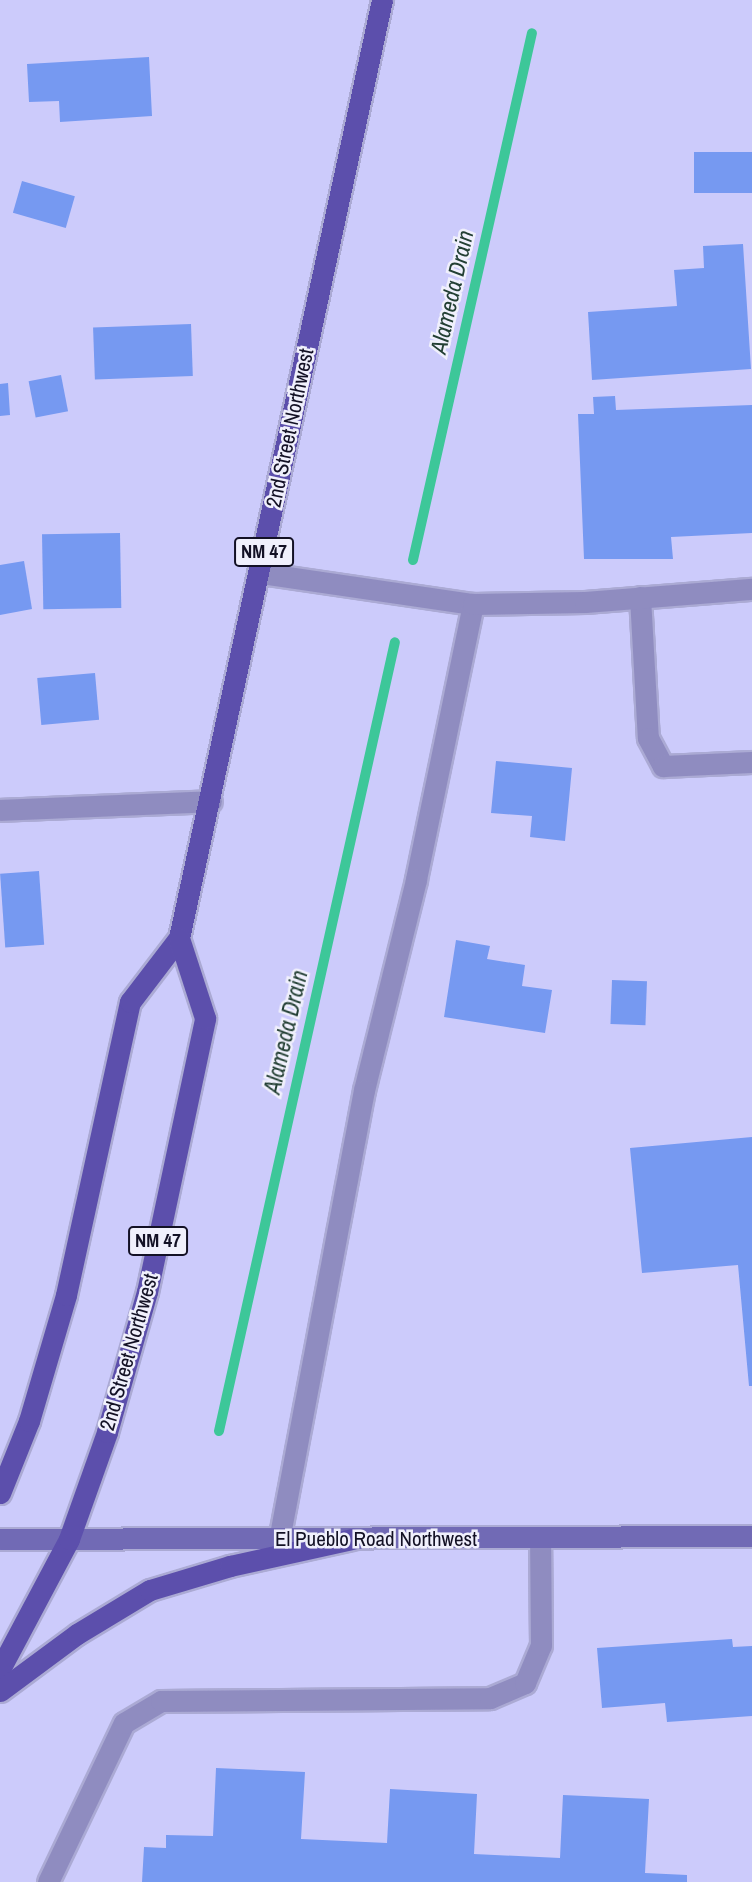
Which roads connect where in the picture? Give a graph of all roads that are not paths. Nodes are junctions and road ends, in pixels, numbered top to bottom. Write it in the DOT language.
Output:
graph roads {
  1 [pos="382,0"];
  2 [pos="260,573"];
  3 [pos="751,589"];
  4 [pos="640,597"];
  5 [pos="473,604"];
  6 [pos="752,611"];
  7 [pos="752,762"];
  8 [pos="211,801"];
  9 [pos="0,810"];
  10 [pos="179,937"];
  11 [pos="0,1493"];
  12 [pos="752,1536"];
  13 [pos="540,1537"];
  14 [pos="0,1539"];
  15 [pos="69,1539"];
  16 [pos="279,1539"];
  17 [pos="352,1539"];
  18 [pos="0,1669"];
  19 [pos="0,1691"];
  20 [pos="48,1882"];
  1 -- 2 [label="main road, 2nd Street Northwest / NM 47"];
  2 -- 5 [label="street"];
  2 -- 8 [label="main road, 2nd Street Northwest / NM 47"];
  3 -- 4 [label="street"];
  3 -- 6 [label="street"];
  4 -- 5 [label="street"];
  4 -- 7 [label="street"];
  5 -- 16 [label="street"];
  8 -- 9 [label="street"];
  8 -- 10 [label="main road, 2nd Street Northwest / NM 47"];
  10 -- 11 [label="main road, 2nd Street Northwest / NM 47"];
  10 -- 15 [label="main road, 2nd Street Northwest / NM 47"];
  12 -- 13 [label="street, El Pueblo Road Northwest"];
  13 -- 17 [label="street, El Pueblo Road Northwest"];
  13 -- 20 [label="street"];
  14 -- 15 [label="street, El Pueblo Road Northwest"];
  15 -- 16 [label="street, El Pueblo Road Northwest"];
  15 -- 18 [label="main road, 2nd Street Northwest / NM 47"];
  16 -- 17 [label="street, El Pueblo Road Northwest"];
  17 -- 19 [label="main road"];
}
